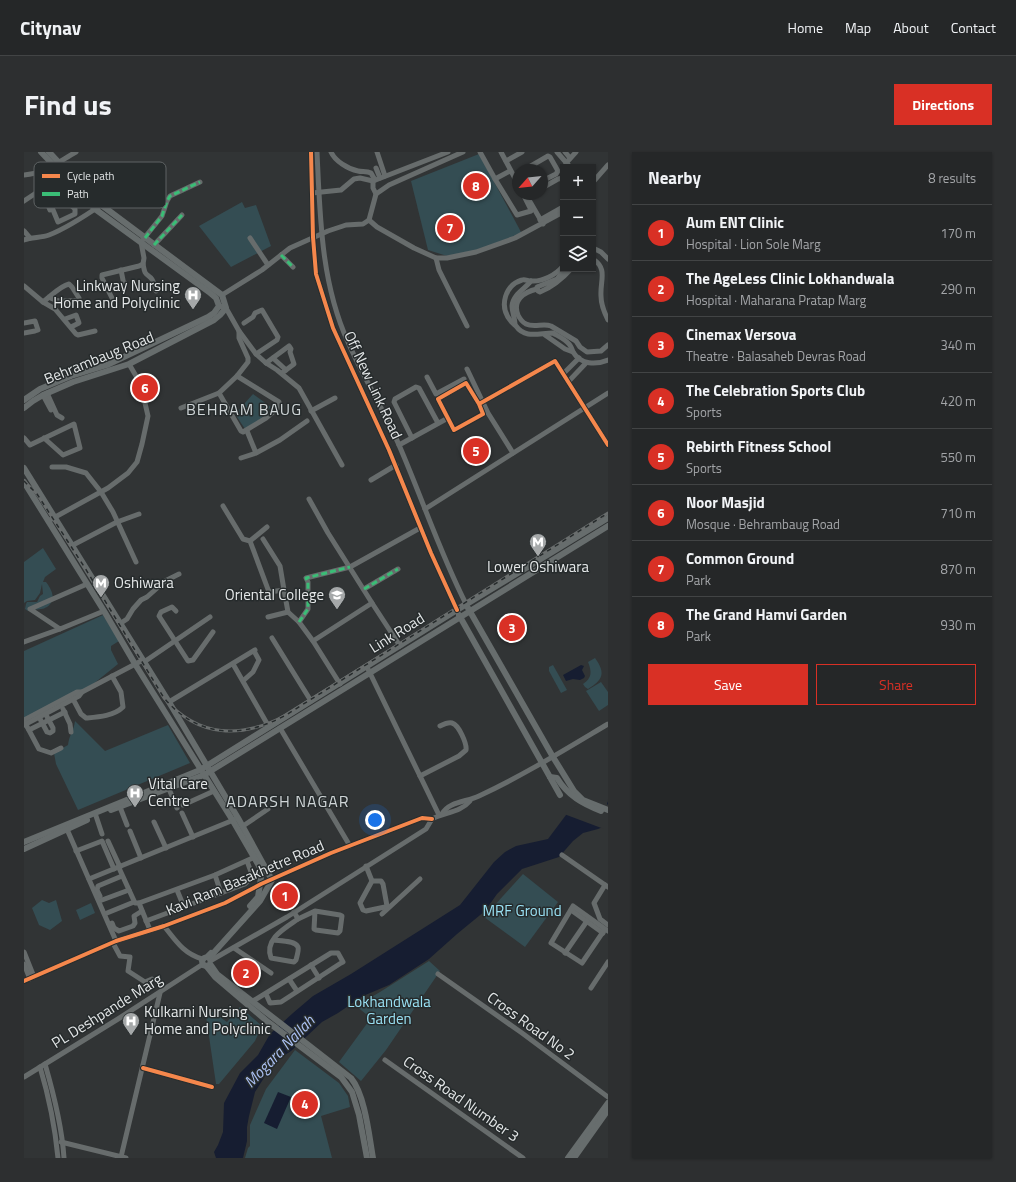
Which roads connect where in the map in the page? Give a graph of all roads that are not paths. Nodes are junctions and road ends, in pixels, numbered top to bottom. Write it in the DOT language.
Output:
graph roads {
  1 [pos="41,152"];
  2 [pos="49,152"];
  3 [pos="76,152"];
  4 [pos="311,152"];
  5 [pos="317,152"];
  6 [pos="331,152"];
  7 [pos="377,152"];
  8 [pos="448,152"];
  9 [pos="463,152"];
  10 [pos="480,152"];
  11 [pos="501,152"];
  12 [pos="522,152"];
  13 [pos="557,152"];
  14 [pos="565,152"];
  15 [pos="576,152"];
  16 [pos="437,156"];
  17 [pos="570,158"];
  18 [pos="506,161"];
  19 [pos="54,162"];
  20 [pos="56,162"];
  21 [pos="60,162"];
  22 [pos="440,163"];
  23 [pos="566,163"];
  24 [pos="534,164"];
  25 [pos="608,165"];
  26 [pos="376,168"];
  27 [pos="510,171"];
  28 [pos="34,174"];
  29 [pos="24,176"];
  30 [pos="548,178"];
  31 [pos="378,179"];
  32 [pos="495,179"];
  33 [pos="560,179"];
  34 [pos="596,179"];
  35 [pos="200,182"];
  36 [pos="548,185"];
  37 [pos="312,192"];
  38 [pos="319,192"];
  39 [pos="34,194"];
  40 [pos="376,194"];
  41 [pos="526,200"];
  42 [pos="529,200"];
  43 [pos="24,201"];
  44 [pos="166,201"];
  45 [pos="49,208"];
  46 [pos="52,208"];
  47 [pos="74,208"];
  48 [pos="105,208"];
  49 [pos="164,208"];
  50 [pos="95,209"];
  51 [pos="560,209"];
  52 [pos="560,213"];
  53 [pos="182,215"];
  54 [pos="369,220"];
  55 [pos="542,222"];
  56 [pos="56,225"];
  57 [pos="24,231"];
  58 [pos="321,234"];
  59 [pos="312,237"];
  60 [pos="30,238"];
  61 [pos="250,238"];
  62 [pos="24,240"];
  63 [pos="143,240"];
  64 [pos="154,244"];
  65 [pos="596,249"];
  66 [pos="596,252"];
  67 [pos="602,252"];
  68 [pos="281,255"];
  69 [pos="436,258"];
  70 [pos="608,259"];
  71 [pos="596,260"];
  72 [pos="599,262"];
  73 [pos="143,264"];
  74 [pos="268,265"];
  75 [pos="293,267"];
  76 [pos="560,269"];
  77 [pos="121,270"];
  78 [pos="562,272"];
  79 [pos="568,272"];
  80 [pos="531,281"];
  81 [pos="24,286"];
  82 [pos="537,288"];
  83 [pos="108,289"];
  84 [pos="156,291"];
  85 [pos="222,295"];
  86 [pos="49,298"];
  87 [pos="112,298"];
  88 [pos="44,302"];
  89 [pos="222,307"];
  90 [pos="65,319"];
  91 [pos="608,320"];
  92 [pos="24,323"];
  93 [pos="244,323"];
  94 [pos="515,325"];
  95 [pos="467,326"];
  96 [pos="71,327"];
  97 [pos="95,331"];
  98 [pos="239,331"];
  99 [pos="24,333"];
  100 [pos="608,345"];
  101 [pos="256,354"];
  102 [pos="273,358"];
  103 [pos="579,358"];
  104 [pos="608,360"];
  105 [pos="266,363"];
  106 [pos="586,363"];
  107 [pos="129,364"];
  108 [pos="467,369"];
  109 [pos="284,372"];
  110 [pos="563,374"];
  111 [pos="237,376"];
  112 [pos="427,377"];
  113 [pos="464,379"];
  114 [pos="568,382"];
  115 [pos="608,393"];
  116 [pos="45,394"];
  117 [pos="219,394"];
  118 [pos="437,396"];
  119 [pos="335,398"];
  120 [pos="24,400"];
  121 [pos="481,403"];
  122 [pos="24,408"];
  123 [pos="181,408"];
  124 [pos="585,408"];
  125 [pos="312,411"];
  126 [pos="54,416"];
  127 [pos="62,418"];
  128 [pos="448,418"];
  129 [pos="307,421"];
  130 [pos="438,423"];
  131 [pos="247,431"];
  132 [pos="24,438"];
  133 [pos="44,438"];
  134 [pos="412,438"];
  135 [pos="399,445"];
  136 [pos="608,445"];
  137 [pos="256,453"];
  138 [pos="513,453"];
  139 [pos="240,458"];
  140 [pos="342,465"];
  141 [pos="396,465"];
  142 [pos="52,467"];
  143 [pos="24,468"];
  144 [pos="371,480"];
  145 [pos="24,482"];
  146 [pos="101,492"];
  147 [pos="310,499"];
  148 [pos="223,506"];
  149 [pos="425,509"];
  150 [pos="139,514"];
  151 [pos="55,517"];
  152 [pos="608,518"];
  153 [pos="48,521"];
  154 [pos="118,522"];
  155 [pos="608,526"];
  156 [pos="267,527"];
  157 [pos="420,528"];
  158 [pos="263,539"];
  159 [pos="250,541"];
  160 [pos="73,545"];
  161 [pos="136,562"];
  162 [pos="350,567"];
  163 [pos="398,569"];
  164 [pos="179,574"];
  165 [pos="86,584"];
  166 [pos="364,589"];
  167 [pos="284,590"];
  168 [pos="372,603"];
  169 [pos="466,604"];
  170 [pos="30,609"];
  171 [pos="457,610"];
  172 [pos="24,611"];
  173 [pos="104,611"];
  174 [pos="176,611"];
  175 [pos="288,612"];
  176 [pos="470,612"];
  177 [pos="210,617"];
  178 [pos="268,617"];
  179 [pos="461,617"];
  180 [pos="299,622"];
  181 [pos="121,624"];
  182 [pos="60,629"];
  183 [pos="213,632"];
  184 [pos="272,638"];
  185 [pos="175,641"];
  186 [pos="313,641"];
  187 [pos="24,642"];
  188 [pos="400,646"];
  189 [pos="143,661"];
  190 [pos="135,664"];
  191 [pos="233,664"];
  192 [pos="367,667"];
  193 [pos="370,673"];
  194 [pos="112,676"];
  195 [pos="244,680"];
  196 [pos="340,684"];
  197 [pos="82,692"];
  198 [pos="73,699"];
  199 [pos="311,701"];
  200 [pos="169,702"];
  201 [pos="62,705"];
  202 [pos="45,712"];
  203 [pos="64,712"];
  204 [pos="38,715"];
  205 [pos="49,719"];
  206 [pos="25,723"];
  207 [pos="42,723"];
  208 [pos="608,724"];
  209 [pos="440,726"];
  210 [pos="280,728"];
  211 [pos="29,730"];
  212 [pos="71,732"];
  213 [pos="266,732"];
  214 [pos="61,748"];
  215 [pos="553,757"];
  216 [pos="542,763"];
  217 [pos="208,768"];
  218 [pos="202,772"];
  219 [pos="420,776"];
  220 [pos="550,776"];
  221 [pos="169,789"];
  222 [pos="214,791"];
  223 [pos="560,795"];
  224 [pos="585,803"];
  225 [pos="183,805"];
  226 [pos="120,807"];
  227 [pos="177,808"];
  228 [pos="268,809"];
  229 [pos="608,810"];
  230 [pos="182,813"];
  231 [pos="441,814"];
  232 [pos="608,814"];
  233 [pos="96,816"];
  234 [pos="236,819"];
  235 [pos="432,819"];
  236 [pos="154,822"];
  237 [pos="127,825"];
  238 [pos="243,826"];
  239 [pos="66,828"];
  240 [pos="130,831"];
  241 [pos="102,834"];
  242 [pos="193,837"];
  243 [pos="108,841"];
  244 [pos="24,842"];
  245 [pos="350,846"];
  246 [pos="166,848"];
  247 [pos="24,849"];
  248 [pos="76,851"];
  249 [pos="562,855"];
  250 [pos="257,856"];
  251 [pos="141,858"];
  252 [pos="247,861"];
  253 [pos="366,866"];
  254 [pos="118,868"];
  255 [pos="215,875"];
  256 [pos="122,876"];
  257 [pos="89,879"];
  258 [pos="420,879"];
  259 [pos="272,880"];
  260 [pos="372,881"];
  261 [pos="261,884"];
  262 [pos="607,886"];
  263 [pos="128,890"];
  264 [pos="177,890"];
  265 [pos="221,893"];
  266 [pos="102,900"];
  267 [pos="137,903"];
  268 [pos="184,907"];
  269 [pos="572,908"];
  270 [pos="315,911"];
  271 [pos="142,912"];
  272 [pos="294,912"];
  273 [pos="108,913"];
  274 [pos="382,914"];
  275 [pos="298,919"];
  276 [pos="146,921"];
  277 [pos="587,921"];
  278 [pos="164,926"];
  279 [pos="606,929"];
  280 [pos="150,930"];
  281 [pos="273,940"];
  282 [pos="115,942"];
  283 [pos="234,948"];
  284 [pos="24,952"];
  285 [pos="565,953"];
  286 [pos="207,961"];
  287 [pos="608,962"];
  288 [pos="24,964"];
  289 [pos="311,966"];
  290 [pos="271,973"];
  291 [pos="438,974"];
  292 [pos="32,978"];
  293 [pos="152,978"];
  294 [pos="319,978"];
  295 [pos="289,979"];
  296 [pos="24,981"];
  297 [pos="591,988"];
  298 [pos="297,991"];
  299 [pos="160,993"];
  300 [pos="266,994"];
  301 [pos="253,1002"];
  302 [pos="270,1019"];
  303 [pos="385,1060"];
  304 [pos="45,1064"];
  305 [pos="40,1068"];
  306 [pos="143,1068"];
  307 [pos="24,1077"];
  308 [pos="212,1087"];
  309 [pos="608,1098"];
  310 [pos="608,1103"];
  311 [pos="608,1110"];
  312 [pos="362,1114"];
  313 [pos="587,1136"];
  314 [pos="56,1142"];
  315 [pos="63,1142"];
  316 [pos="123,1157"];
  317 [pos="58,1158"];
  318 [pos="64,1158"];
  319 [pos="367,1158"];
  320 [pos="373,1158"];
  321 [pos="523,1158"];
  322 [pos="568,1158"];
  323 [pos="574,1158"];
  1 -- 19 [label="main road"];
  2 -- 20 [label="main road"];
  3 -- 21 [label="street"];
  4 -- 37 [label="street, Off New Link Road"];
  5 -- 38 [label="street, Off New Link Road"];
  6 -- 31 [label="street"];
  7 -- 31 [label="street"];
  8 -- 16 [label="street"];
  9 -- 22 [label="street"];
  10 -- 32 [label="street"];
  11 -- 18 [label="street"];
  12 -- 18 [label="street"];
  13 -- 23 [label="street"];
  14 -- 17 [label="street"];
  15 -- 17 [label="street"];
  16 -- 22 [label="street"];
  16 -- 31 [label="street"];
  17 -- 23 [label="street"];
  18 -- 27 [label="street"];
  22 -- 40 [label="street"];
  24 -- 30 [label="street"];
  25 -- 34 [label="street"];
  26 -- 31 [label="street"];
  27 -- 32 [label="street"];
  28 -- 29 [label="street"];
  31 -- 38 [label="street"];
  31 -- 40 [label="street"];
  32 -- 41 [label="street"];
  33 -- 36 [label="street"];
  35 -- 44 [label="street"];
  37 -- 38 [label="street"];
  37 -- 59 [label="street, Off New Link Road"];
  38 -- 58 [label="street, Off New Link Road"];
  39 -- 43 [label="street"];
  40 -- 54 [label="street"];
  42 -- 55 [label="street"];
  45 -- 56 [label="street"];
  46 -- 47 [label="street"];
  48 -- 63 [label="main road"];
  49 -- 63 [label="street"];
  50 -- 60 [label="street"];
  50 -- 63 [label="main road"];
  51 -- 55 [label="street"];
  52 -- 55 [label="street"];
  53 -- 64 [label="street"];
  54 -- 58 [label="street"];
  54 -- 69 [label="street"];
  55 -- 69 [label="street"];
  57 -- 60 [label="street"];
  58 -- 59 [label="street"];
  58 -- 135 [label="street, Off New Link Road"];
  59 -- 68 [label="street"];
  59 -- 141 [label="street, Off New Link Road"];
  60 -- 62 [label="street"];
  61 -- 74 [label="street"];
  63 -- 64 [label="main road"];
  63 -- 73 [label="street"];
  63 -- 89 [label="main road"];
  64 -- 85 [label="main road"];
  65 -- 67 [label="street"];
  66 -- 67 [label="street"];
  67 -- 70 [label="street"];
  68 -- 74 [label="street"];
  68 -- 75 [label="street"];
  69 -- 95 [label="street"];
  71 -- 72 [label="street"];
  72 -- 91 [label="street"];
  73 -- 77 [label="street"];
  73 -- 84 [label="street"];
  74 -- 85 [label="street"];
  76 -- 80 [label="street"];
  77 -- 83 [label="street"];
  77 -- 83 [label="street"];
  78 -- 82 [label="street"];
  79 -- 82 [label="street"];
  80 -- 94 [label="street"];
  80 -- 94 [label="street"];
  81 -- 88 [label="street"];
  82 -- 100 [label="street"];
  83 -- 87 [label="street"];
  85 -- 89 [label="main road"];
  86 -- 86 [label="street"];
  86 -- 88 [label="street"];
  88 -- 90 [label="street"];
  89 -- 98 [label="street"];
  89 -- 107 [label="main road, Behrambaug Road"];
  89 -- 120 [label="main road, Behrambaug Road"];
  90 -- 96 [label="street"];
  90 -- 96 [label="street"];
  92 -- 99 [label="street"];
  93 -- 101 [label="street"];
  94 -- 103 [label="street"];
  96 -- 97 [label="street"];
  98 -- 101 [label="street"];
  98 -- 111 [label="street"];
  101 -- 105 [label="street"];
  102 -- 105 [label="street"];
  102 -- 109 [label="street"];
  102 -- 109 [label="street"];
  103 -- 106 [label="street"];
  103 -- 110 [label="street"];
  104 -- 106 [label="street"];
  105 -- 109 [label="street"];
  106 -- 114 [label="street"];
  107 -- 116 [label="main road, Behrambaug Road"];
  107 -- 146 [label="street"];
  108 -- 121 [label="street"];
  109 -- 125 [label="street"];
  110 -- 114 [label="street"];
  110 -- 121 [label="street"];
  111 -- 117 [label="street"];
  111 -- 131 [label="street"];
  112 -- 118 [label="street"];
  113 -- 118 [label="street"];
  114 -- 124 [label="street"];
  115 -- 124 [label="street"];
  116 -- 122 [label="main road, Behrambaug Road"];
  116 -- 126 [label="street"];
  116 -- 127 [label="street"];
  117 -- 123 [label="street"];
  117 -- 131 [label="street"];
  118 -- 121 [label="street"];
  118 -- 128 [label="street"];
  119 -- 125 [label="street"];
  121 -- 128 [label="street"];
  121 -- 138 [label="street"];
  124 -- 136 [label="street"];
  124 -- 138 [label="street"];
  125 -- 140 [label="street"];
  128 -- 130 [label="street"];
  129 -- 137 [label="street"];
  130 -- 134 [label="street"];
  130 -- 134 [label="street"];
  131 -- 137 [label="street"];
  132 -- 133 [label="street"];
  133 -- 133 [label="street"];
  134 -- 135 [label="street"];
  135 -- 149 [label="street, Off New Link Road"];
  137 -- 139 [label="street"];
  138 -- 149 [label="street"];
  141 -- 144 [label="street"];
  141 -- 157 [label="street, Off New Link Road"];
  142 -- 146 [label="street"];
  143 -- 151 [label="main road"];
  145 -- 153 [label="main road"];
  146 -- 151 [label="street"];
  146 -- 154 [label="street"];
  147 -- 162 [label="street"];
  148 -- 159 [label="street"];
  149 -- 169 [label="street, Off New Link Road"];
  150 -- 154 [label="street"];
  151 -- 153 [label="street"];
  151 -- 160 [label="main road"];
  152 -- 169 [label="main road, Link Road"];
  153 -- 165 [label="main road"];
  154 -- 160 [label="street"];
  154 -- 161 [label="street"];
  155 -- 176 [label="main road, Link Road"];
  156 -- 159 [label="street"];
  157 -- 162 [label="street"];
  157 -- 171 [label="street, Off New Link Road"];
  158 -- 167 [label="street"];
  159 -- 167 [label="street"];
  160 -- 181 [label="main road"];
  162 -- 166 [label="street"];
  162 -- 180 [label="street"];
  163 -- 166 [label="street"];
  164 -- 181 [label="street"];
  165 -- 170 [label="street"];
  165 -- 173 [label="main road"];
  166 -- 168 [label="street"];
  167 -- 175 [label="street"];
  168 -- 186 [label="street"];
  168 -- 188 [label="street"];
  169 -- 171 [label="main road, Link Road"];
  169 -- 176 [label="main road"];
  170 -- 172 [label="street"];
  170 -- 182 [label="street"];
  171 -- 179 [label="main road, Off New Link Road"];
  171 -- 188 [label="main road, Link Road"];
  173 -- 182 [label="street"];
  173 -- 190 [label="main road"];
  174 -- 185 [label="street"];
  175 -- 178 [label="street"];
  175 -- 180 [label="street"];
  176 -- 179 [label="main road, Link Road"];
  176 -- 215 [label="main road"];
  177 -- 185 [label="street"];
  179 -- 193 [label="main road, Link Road"];
  179 -- 216 [label="main road, Off New Link Road"];
  180 -- 186 [label="street"];
  181 -- 189 [label="main road"];
  182 -- 187 [label="street"];
  183 -- 185 [label="street"];
  184 -- 199 [label="street"];
  185 -- 189 [label="street"];
  186 -- 196 [label="street"];
  188 -- 192 [label="main road, Link Road"];
  189 -- 190 [label="street"];
  189 -- 200 [label="main road"];
  190 -- 194 [label="street"];
  190 -- 218 [label="main road"];
  191 -- 195 [label="street"];
  191 -- 200 [label="street"];
  191 -- 213 [label="street"];
  192 -- 193 [label="street"];
  192 -- 196 [label="main road, Link Road"];
  193 -- 210 [label="main road, Link Road"];
  193 -- 219 [label="street"];
  194 -- 197 [label="street"];
  194 -- 198 [label="street"];
  196 -- 199 [label="main road, Link Road"];
  197 -- 198 [label="street"];
  197 -- 202 [label="street"];
  198 -- 201 [label="street"];
  199 -- 213 [label="main road, Link Road"];
  200 -- 217 [label="main road"];
  201 -- 202 [label="street"];
  201 -- 203 [label="street"];
  202 -- 204 [label="street"];
  202 -- 205 [label="street"];
  203 -- 205 [label="street"];
  203 -- 212 [label="street"];
  204 -- 206 [label="street"];
  204 -- 207 [label="street"];
  205 -- 207 [label="street"];
  205 -- 207 [label="street"];
  206 -- 211 [label="street"];
  207 -- 211 [label="street"];
  208 -- 215 [label="street"];
  209 -- 219 [label="street"];
  210 -- 213 [label="main road, Link Road"];
  210 -- 245 [label="street"];
  211 -- 214 [label="street"];
  213 -- 217 [label="main road, Link Road"];
  215 -- 216 [label="street"];
  215 -- 224 [label="main road"];
  216 -- 220 [label="main road, Off New Link Road"];
  216 -- 231 [label="street"];
  217 -- 218 [label="main road, Link Road"];
  217 -- 234 [label="main road"];
  218 -- 221 [label="main road"];
  218 -- 222 [label="main road"];
  218 -- 239 [label="main road"];
  219 -- 231 [label="street"];
  220 -- 223 [label="main road"];
  220 -- 224 [label="main road"];
  221 -- 226 [label="main road"];
  221 -- 227 [label="street"];
  222 -- 225 [label="street"];
  222 -- 234 [label="main road"];
  224 -- 229 [label="main road"];
  224 -- 232 [label="main road"];
  226 -- 233 [label="main road"];
  226 -- 237 [label="street"];
  228 -- 238 [label="street"];
  230 -- 242 [label="street"];
  231 -- 235 [label="street"];
  233 -- 239 [label="main road"];
  233 -- 241 [label="street"];
  234 -- 238 [label="main road"];
  234 -- 242 [label="street"];
  234 -- 250 [label="main road"];
  235 -- 245 [label="street, Kavi Ram Basakhetre Road"];
  235 -- 253 [label="street, PL Deshpande Marg"];
  236 -- 246 [label="street"];
  238 -- 250 [label="main road"];
  239 -- 244 [label="main road"];
  239 -- 247 [label="main road"];
  239 -- 248 [label="street"];
  240 -- 251 [label="street"];
  242 -- 246 [label="street"];
  243 -- 254 [label="street"];
  245 -- 259 [label="street, Kavi Ram Basakhetre Road"];
  246 -- 251 [label="street"];
  248 -- 254 [label="street"];
  248 -- 257 [label="street"];
  249 -- 262 [label="street"];
  250 -- 252 [label="street"];
  250 -- 259 [label="main road"];
  250 -- 261 [label="main road"];
  251 -- 254 [label="street"];
  252 -- 255 [label="street"];
  252 -- 265 [label="street"];
  253 -- 260 [label="street"];
  253 -- 272 [label="street, PL Deshpande Marg"];
  254 -- 256 [label="street"];
  254 -- 257 [label="street"];
  255 -- 264 [label="street"];
  255 -- 265 [label="street"];
  256 -- 263 [label="street"];
  256 -- 266 [label="street"];
  257 -- 282 [label="street"];
  258 -- 274 [label="street"];
  259 -- 261 [label="street, Kavi Ram Basakhetre Road"];
  259 -- 286 [label="main road"];
  260 -- 260 [label="street"];
  261 -- 278 [label="street, Kavi Ram Basakhetre Road"];
  261 -- 286 [label="main road"];
  262 -- 279 [label="street"];
  263 -- 266 [label="street"];
  263 -- 267 [label="street"];
  264 -- 267 [label="street"];
  264 -- 268 [label="street"];
  265 -- 268 [label="street"];
  266 -- 273 [label="street"];
  267 -- 271 [label="street"];
  267 -- 273 [label="street"];
  268 -- 276 [label="street"];
  269 -- 277 [label="street"];
  269 -- 279 [label="street"];
  269 -- 285 [label="street"];
  270 -- 270 [label="street"];
  270 -- 275 [label="street"];
  271 -- 273 [label="street"];
  271 -- 276 [label="street"];
  272 -- 275 [label="street"];
  272 -- 283 [label="street, PL Deshpande Marg"];
  275 -- 281 [label="street"];
  276 -- 280 [label="street"];
  277 -- 279 [label="street"];
  277 -- 285 [label="street"];
  278 -- 280 [label="street, Kavi Ram Basakhetre Road"];
  278 -- 286 [label="street"];
  279 -- 285 [label="street"];
  280 -- 282 [label="street, Kavi Ram Basakhetre Road"];
  281 -- 281 [label="street"];
  282 -- 292 [label="street, Kavi Ram Basakhetre Road"];
  282 -- 293 [label="street"];
  283 -- 286 [label="street, PL Deshpande Marg"];
  283 -- 290 [label="street"];
  284 -- 292 [label="street"];
  286 -- 299 [label="street, PL Deshpande Marg"];
  286 -- 301 [label="main road"];
  286 -- 302 [label="main road"];
  287 -- 297 [label="street"];
  288 -- 292 [label="street"];
  289 -- 294 [label="street"];
  289 -- 294 [label="street"];
  289 -- 295 [label="street"];
  291 -- 309 [label="street, Cross Road No 2"];
  292 -- 296 [label="street, Kavi Ram Basakhetre Road"];
  294 -- 298 [label="street"];
  295 -- 298 [label="street"];
  295 -- 300 [label="street"];
  298 -- 300 [label="street"];
  299 -- 304 [label="street, PL Deshpande Marg"];
  299 -- 306 [label="street"];
  300 -- 301 [label="street"];
  301 -- 302 [label="main road"];
  302 -- 312 [label="main road"];
  303 -- 321 [label="street, Cross Road Number 3"];
  304 -- 305 [label="street, PL Deshpande Marg"];
  304 -- 315 [label="street"];
  305 -- 307 [label="street, PL Deshpande Marg"];
  305 -- 314 [label="street"];
  306 -- 308 [label="street"];
  306 -- 316 [label="street"];
  310 -- 313 [label="main road"];
  311 -- 313 [label="main road"];
  312 -- 319 [label="main road"];
  312 -- 320 [label="main road"];
  313 -- 322 [label="main road"];
  313 -- 323 [label="main road"];
  314 -- 315 [label="street"];
  314 -- 317 [label="street"];
  315 -- 316 [label="street"];
  315 -- 318 [label="street"];
}
